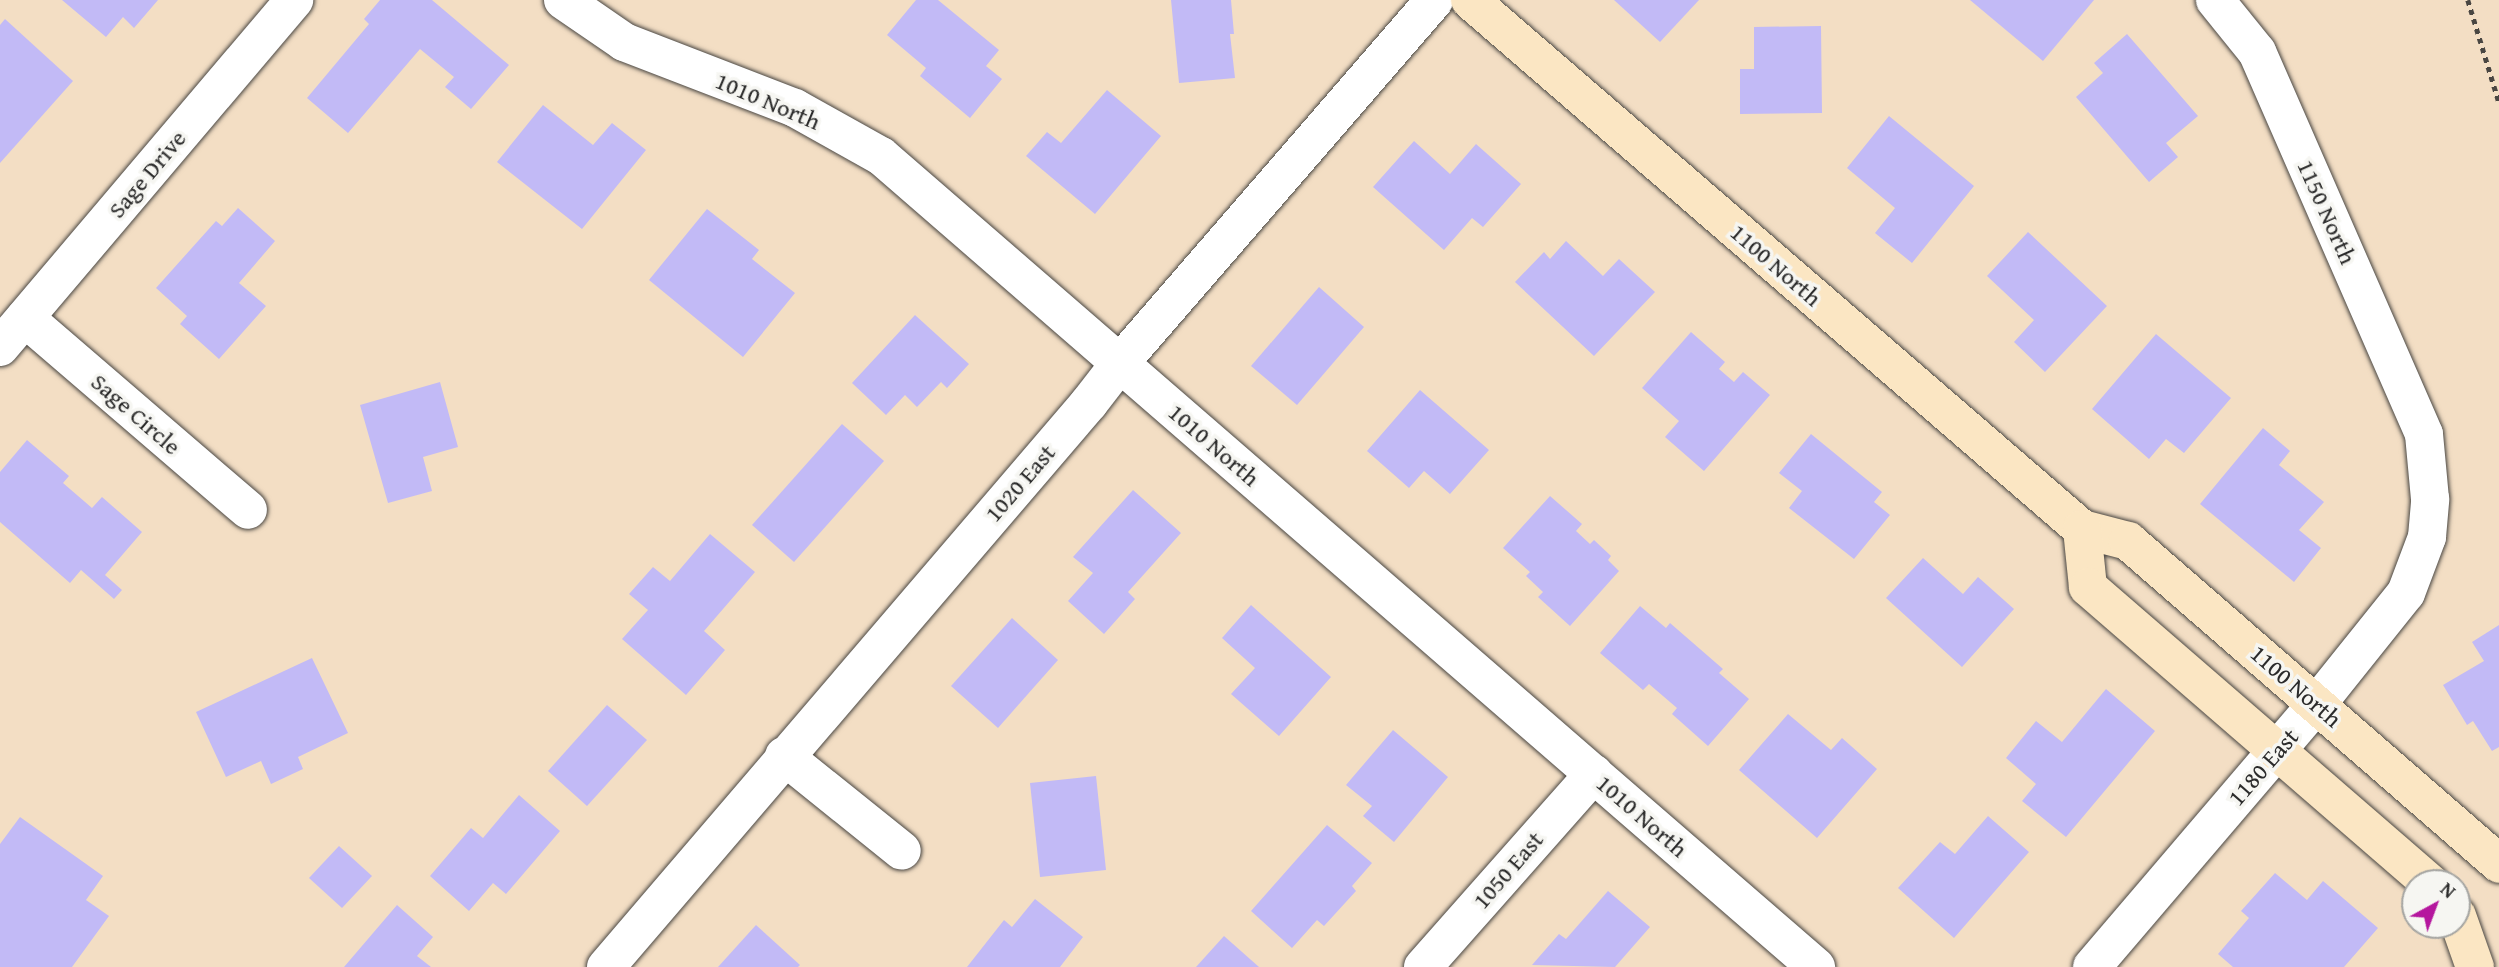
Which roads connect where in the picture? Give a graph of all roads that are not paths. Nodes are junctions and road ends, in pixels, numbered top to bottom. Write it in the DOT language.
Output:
graph roads {
  1 [pos="294,0"];
  2 [pos="562,0"];
  3 [pos="1434,0"];
  4 [pos="1470,0"];
  5 [pos="2216,0"];
  6 [pos="24,318"];
  7 [pos="0,347"];
  8 [pos="1120,363"];
  9 [pos="2424,434"];
  10 [pos="248,510"];
  11 [pos="2082,529"];
  12 [pos="2317,704"];
  13 [pos="2277,752"];
  14 [pos="784,756"];
  15 [pos="1594,774"];
  16 [pos="902,851"];
  17 [pos="2499,864"];
  18 [pos="2414,869"];
  19 [pos="2465,939"];
  20 [pos="606,967"];
  21 [pos="1423,967"];
  22 [pos="1816,967"];
  23 [pos="2092,967"];
  24 [pos="2475,967"];
  1 -- 6 [label="street, Sage Drive"];
  2 -- 8 [label="street, 1010 North"];
  3 -- 8 [label="street, 1020 East"];
  4 -- 11 [label="street, 1100 North"];
  5 -- 9 [label="street, 1150 North"];
  6 -- 7 [label="street, Sage Drive"];
  6 -- 10 [label="street, Sage Circle"];
  8 -- 14 [label="street, 1020 East"];
  8 -- 15 [label="street, 1010 North"];
  9 -- 12 [label="street, 1180 East"];
  11 -- 12 [label="street, 1100 North"];
  11 -- 13 [label="street"];
  12 -- 13 [label="street, 1180 East"];
  12 -- 17 [label="street, 1100 North"];
  13 -- 18 [label="street"];
  13 -- 23 [label="street, 1180 East"];
  14 -- 16 [label="street"];
  14 -- 20 [label="street, 1020 East"];
  15 -- 21 [label="street, 1050 East"];
  15 -- 22 [label="street, 1010 North"];
  19 -- 24 [label="street"];
}
